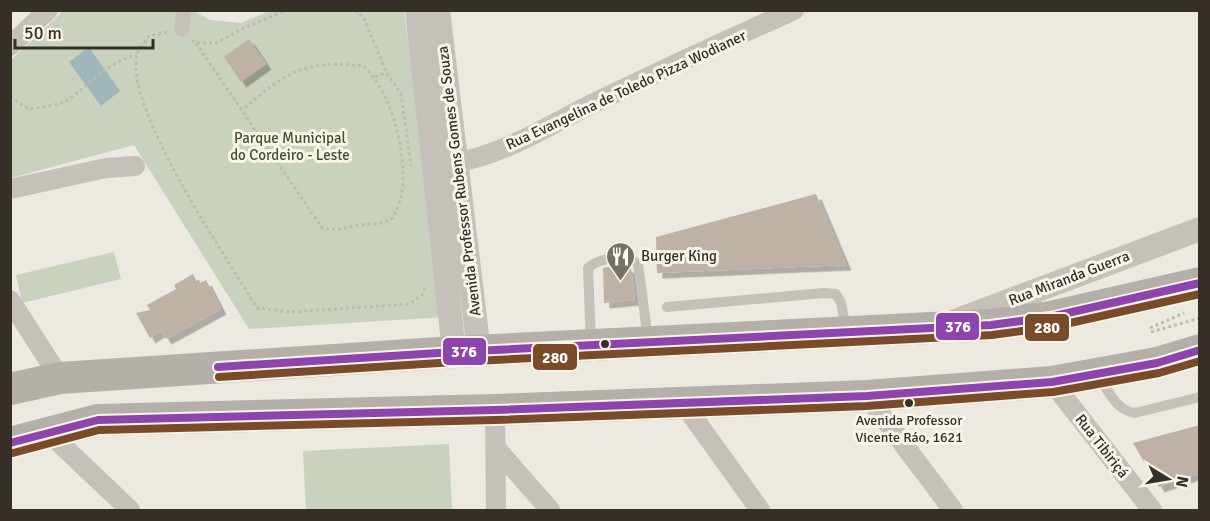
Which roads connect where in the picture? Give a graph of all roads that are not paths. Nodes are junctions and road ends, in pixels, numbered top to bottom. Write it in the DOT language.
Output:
graph roads {
  1 [pos="48,10"];
  2 [pos="184,10"];
  3 [pos="417,10"];
  4 [pos="438,10"];
  5 [pos="794,10"];
  6 [pos="182,29"];
  7 [pos="10,46"];
  8 [pos="455,163"];
  9 [pos="135,165"];
  10 [pos="10,189"];
  11 [pos="1200,229"];
  12 [pos="1195,297"];
  13 [pos="10,300"];
  14 [pos="667,307"];
  15 [pos="939,327"];
  16 [pos="846,332"];
  17 [pos="649,342"];
  18 [pos="591,346"];
  19 [pos="1200,350"];
  20 [pos="467,352"];
  21 [pos="1097,374"];
  22 [pos="60,378"];
  23 [pos="1052,382"];
  24 [pos="10,389"];
  25 [pos="867,396"];
  26 [pos="1200,397"];
  27 [pos="683,403"];
  28 [pos="495,410"];
  29 [pos="48,432"];
  30 [pos="10,443"];
  31 [pos="495,447"];
  32 [pos="130,510"];
  33 [pos="496,510"];
  34 [pos="550,510"];
  35 [pos="760,510"];
  36 [pos="953,510"];
  37 [pos="1152,510"];
  1 -- 7 [label="street"];
  2 -- 6 [label="street"];
  3 -- 20 [label="street, Avenida Professor Rubens Gomes de Souza"];
  4 -- 8 [label="street, Avenida Professor Rubens Gomes de Souza"];
  5 -- 8 [label="street, Rua Evangelina de Toledo Pizza Wodianer"];
  8 -- 20 [label="street, Avenida Professor Rubens Gomes de Souza"];
  9 -- 10 [label="street"];
  11 -- 15 [label="street, Rua Miranda Guerra"];
  12 -- 15 [label="main road"];
  13 -- 22 [label="street"];
  14 -- 16 [label="lane"];
  15 -- 16 [label="main road"];
  16 -- 17 [label="main road"];
  17 -- 18 [label="main road"];
  17 -- 18 [label="lane"];
  18 -- 20 [label="main road"];
  19 -- 21 [label="main road"];
  20 -- 22 [label="main road"];
  21 -- 23 [label="main road"];
  21 -- 26 [label="lane"];
  22 -- 24 [label="main road"];
  23 -- 25 [label="main road"];
  23 -- 37 [label="street, Rua Tibiriçá"];
  25 -- 27 [label="main road"];
  25 -- 36 [label="street"];
  27 -- 28 [label="main road"];
  27 -- 35 [label="street"];
  28 -- 29 [label="main road"];
  28 -- 31 [label="street"];
  29 -- 30 [label="main road"];
  29 -- 32 [label="street"];
  31 -- 33 [label="street"];
  31 -- 34 [label="street"];
}
